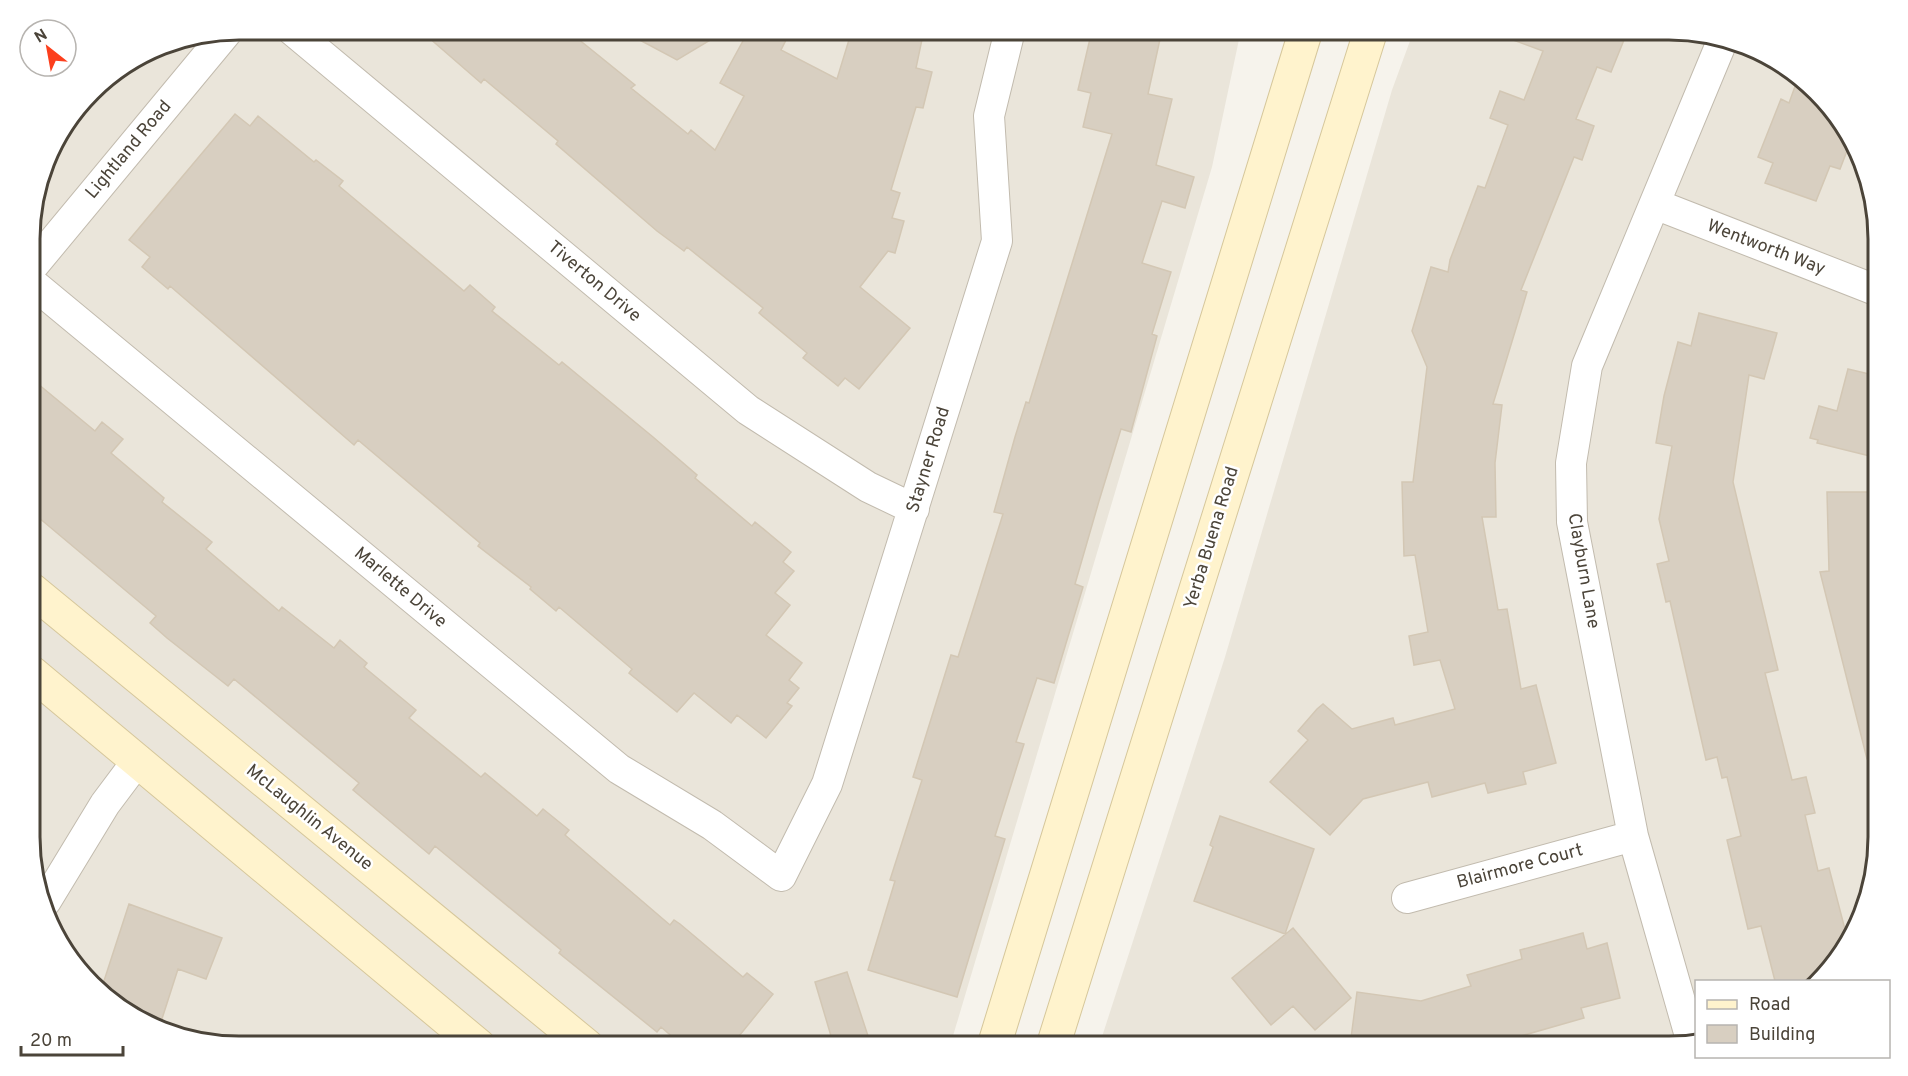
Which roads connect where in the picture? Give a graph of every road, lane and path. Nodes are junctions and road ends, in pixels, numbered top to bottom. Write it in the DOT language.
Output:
graph roads {
  1 [pos="1007,40"];
  2 [pos="1303,40"];
  3 [pos="1368,40"];
  4 [pos="305,41"];
  5 [pos="219,42"];
  6 [pos="1720,47"];
  7 [pos="1655,204"];
  8 [pos="40,257"];
  9 [pos="1867,287"];
  10 [pos="40,290"];
  11 [pos="914,509"];
  12 [pos="40,597"];
  13 [pos="40,680"];
  14 [pos="138,760"];
  15 [pos="1633,836"];
  16 [pos="781,876"];
  17 [pos="50,895"];
  18 [pos="1407,898"];
  19 [pos="1690,1034"];
  20 [pos="997,1035"];
  21 [pos="1056,1035"];
  22 [pos="467,1036"];
  23 [pos="575,1036"];
  1 -- 11 [label="street, Stayner Road"];
  2 -- 20 [label="main road"];
  3 -- 21 [label="main road, Yerba Buena Road"];
  4 -- 11 [label="street, Tiverton Drive"];
  5 -- 8 [label="street, Lightland Road"];
  6 -- 7 [label="street, Clayburn Lane"];
  7 -- 9 [label="street, Wentworth Way"];
  7 -- 15 [label="street, Clayburn Lane"];
  10 -- 16 [label="street, Marlette Drive"];
  11 -- 16 [label="street, Stayner Road"];
  12 -- 23 [label="main road, McLaughlin Avenue"];
  13 -- 14 [label="main road"];
  14 -- 17 [label="street"];
  14 -- 22 [label="main road"];
  15 -- 18 [label="street, Blairmore Court"];
  15 -- 19 [label="street, Clayburn Lane"];
}
